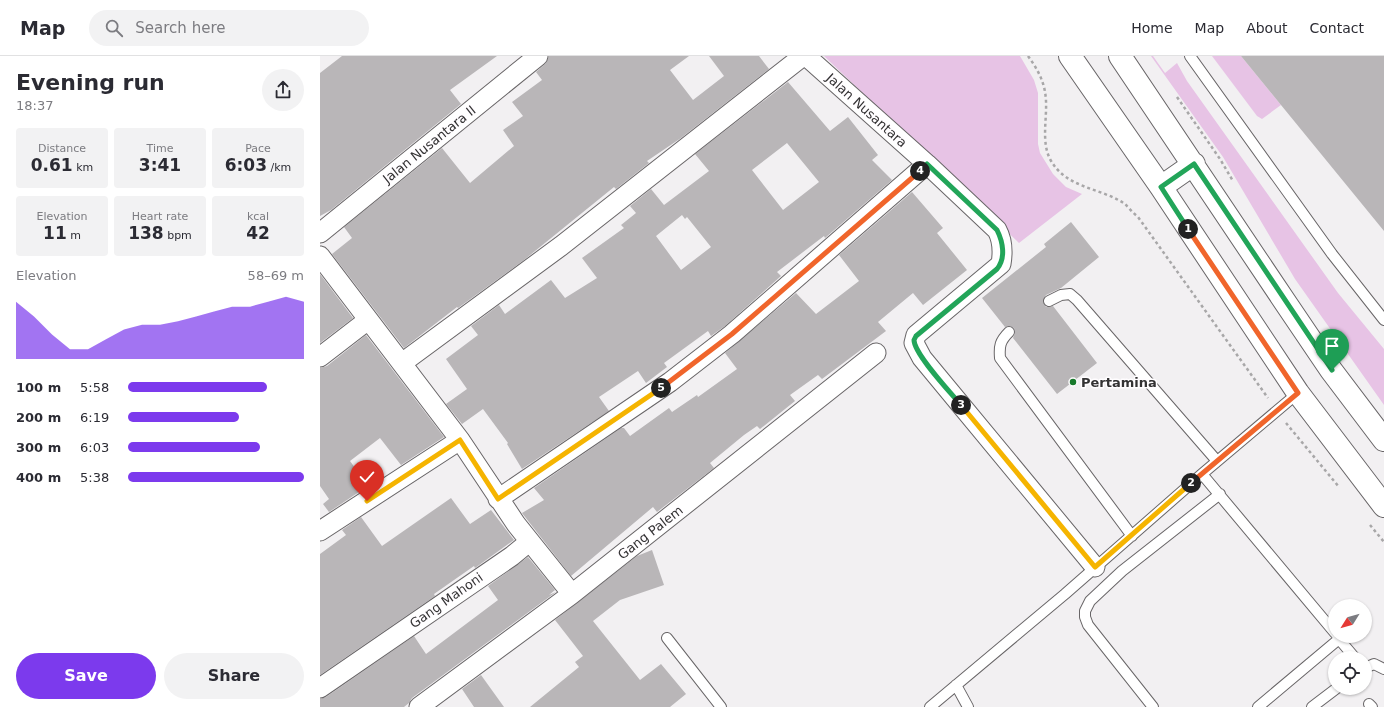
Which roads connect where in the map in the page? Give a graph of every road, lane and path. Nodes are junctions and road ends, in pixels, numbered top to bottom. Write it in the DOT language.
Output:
graph roads {
  1 [pos="538,56"];
  2 [pos="802,56"];
  3 [pos="806,56"];
  4 [pos="1028,56"];
  5 [pos="1070,56"];
  6 [pos="1120,56"];
  7 [pos="1190,56"];
  8 [pos="927,164"];
  9 [pos="1194,164"];
  10 [pos="1161,187"];
  11 [pos="320,233"];
  12 [pos="320,256"];
  13 [pos="1049,301"];
  14 [pos="368,320"];
  15 [pos="1384,320"];
  16 [pos="1009,332"];
  17 [pos="876,353"];
  18 [pos="320,356"];
  19 [pos="402,363"];
  20 [pos="1298,393"];
  21 [pos="1277,411"];
  22 [pos="460,440"];
  23 [pos="1384,440"];
  24 [pos="1216,461"];
  25 [pos="1202,474"];
  26 [pos="1340,489"];
  27 [pos="1220,494"];
  28 [pos="498,499"];
  29 [pos="1384,506"];
  30 [pos="1369,524"];
  31 [pos="320,531"];
  32 [pos="1132,536"];
  33 [pos="529,542"];
  34 [pos="1384,542"];
  35 [pos="1095,567"];
  36 [pos="572,594"];
  37 [pos="1328,625"];
  38 [pos="667,638"];
  39 [pos="1329,643"];
  40 [pos="1343,643"];
  41 [pos="1349,651"];
  42 [pos="1372,665"];
  43 [pos="1384,668"];
  44 [pos="956,686"];
  45 [pos="320,688"];
  46 [pos="1331,695"];
  47 [pos="1325,703"];
  48 [pos="420,707"];
  49 [pos="721,707"];
  50 [pos="930,707"];
  51 [pos="968,707"];
  52 [pos="1153,707"];
  53 [pos="1258,707"];
  54 [pos="1312,707"];
  1 -- 11 [label="street, Jalan Nusantara II"];
  2 -- 19 [label="street"];
  3 -- 8 [label="street, Jalan Nusantara"];
  4 -- 21 [label="path"];
  5 -- 10 [label="street"];
  6 -- 9 [label="street"];
  7 -- 15 [label="lane"];
  8 -- 28 [label="street"];
  8 -- 35 [label="street, Jalan Nusantara"];
  9 -- 10 [label="street"];
  9 -- 23 [label="street"];
  10 -- 20 [label="street"];
  12 -- 14 [label="street"];
  13 -- 24 [label="lane"];
  14 -- 18 [label="street"];
  14 -- 19 [label="street"];
  16 -- 32 [label="lane"];
  17 -- 36 [label="street, Gang Palem"];
  19 -- 22 [label="street"];
  20 -- 21 [label="lane"];
  20 -- 29 [label="street"];
  21 -- 24 [label="lane"];
  21 -- 26 [label="path"];
  22 -- 28 [label="street"];
  22 -- 31 [label="street"];
  24 -- 25 [label="lane"];
  25 -- 27 [label="lane"];
  25 -- 32 [label="lane"];
  27 -- 37 [label="lane"];
  27 -- 52 [label="lane"];
  28 -- 33 [label="street"];
  30 -- 34 [label="path"];
  32 -- 35 [label="lane"];
  33 -- 36 [label="street"];
  33 -- 45 [label="street, Gang Mahoni"];
  35 -- 44 [label="lane"];
  36 -- 48 [label="street, Gang Palem"];
  38 -- 49 [label="lane"];
  39 -- 53 [label="lane"];
  40 -- 41 [label="lane"];
  42 -- 43 [label="lane"];
  44 -- 50 [label="lane"];
  44 -- 51 [label="lane"];
  46 -- 47 [label="lane"];
  47 -- 54 [label="lane"];
}
